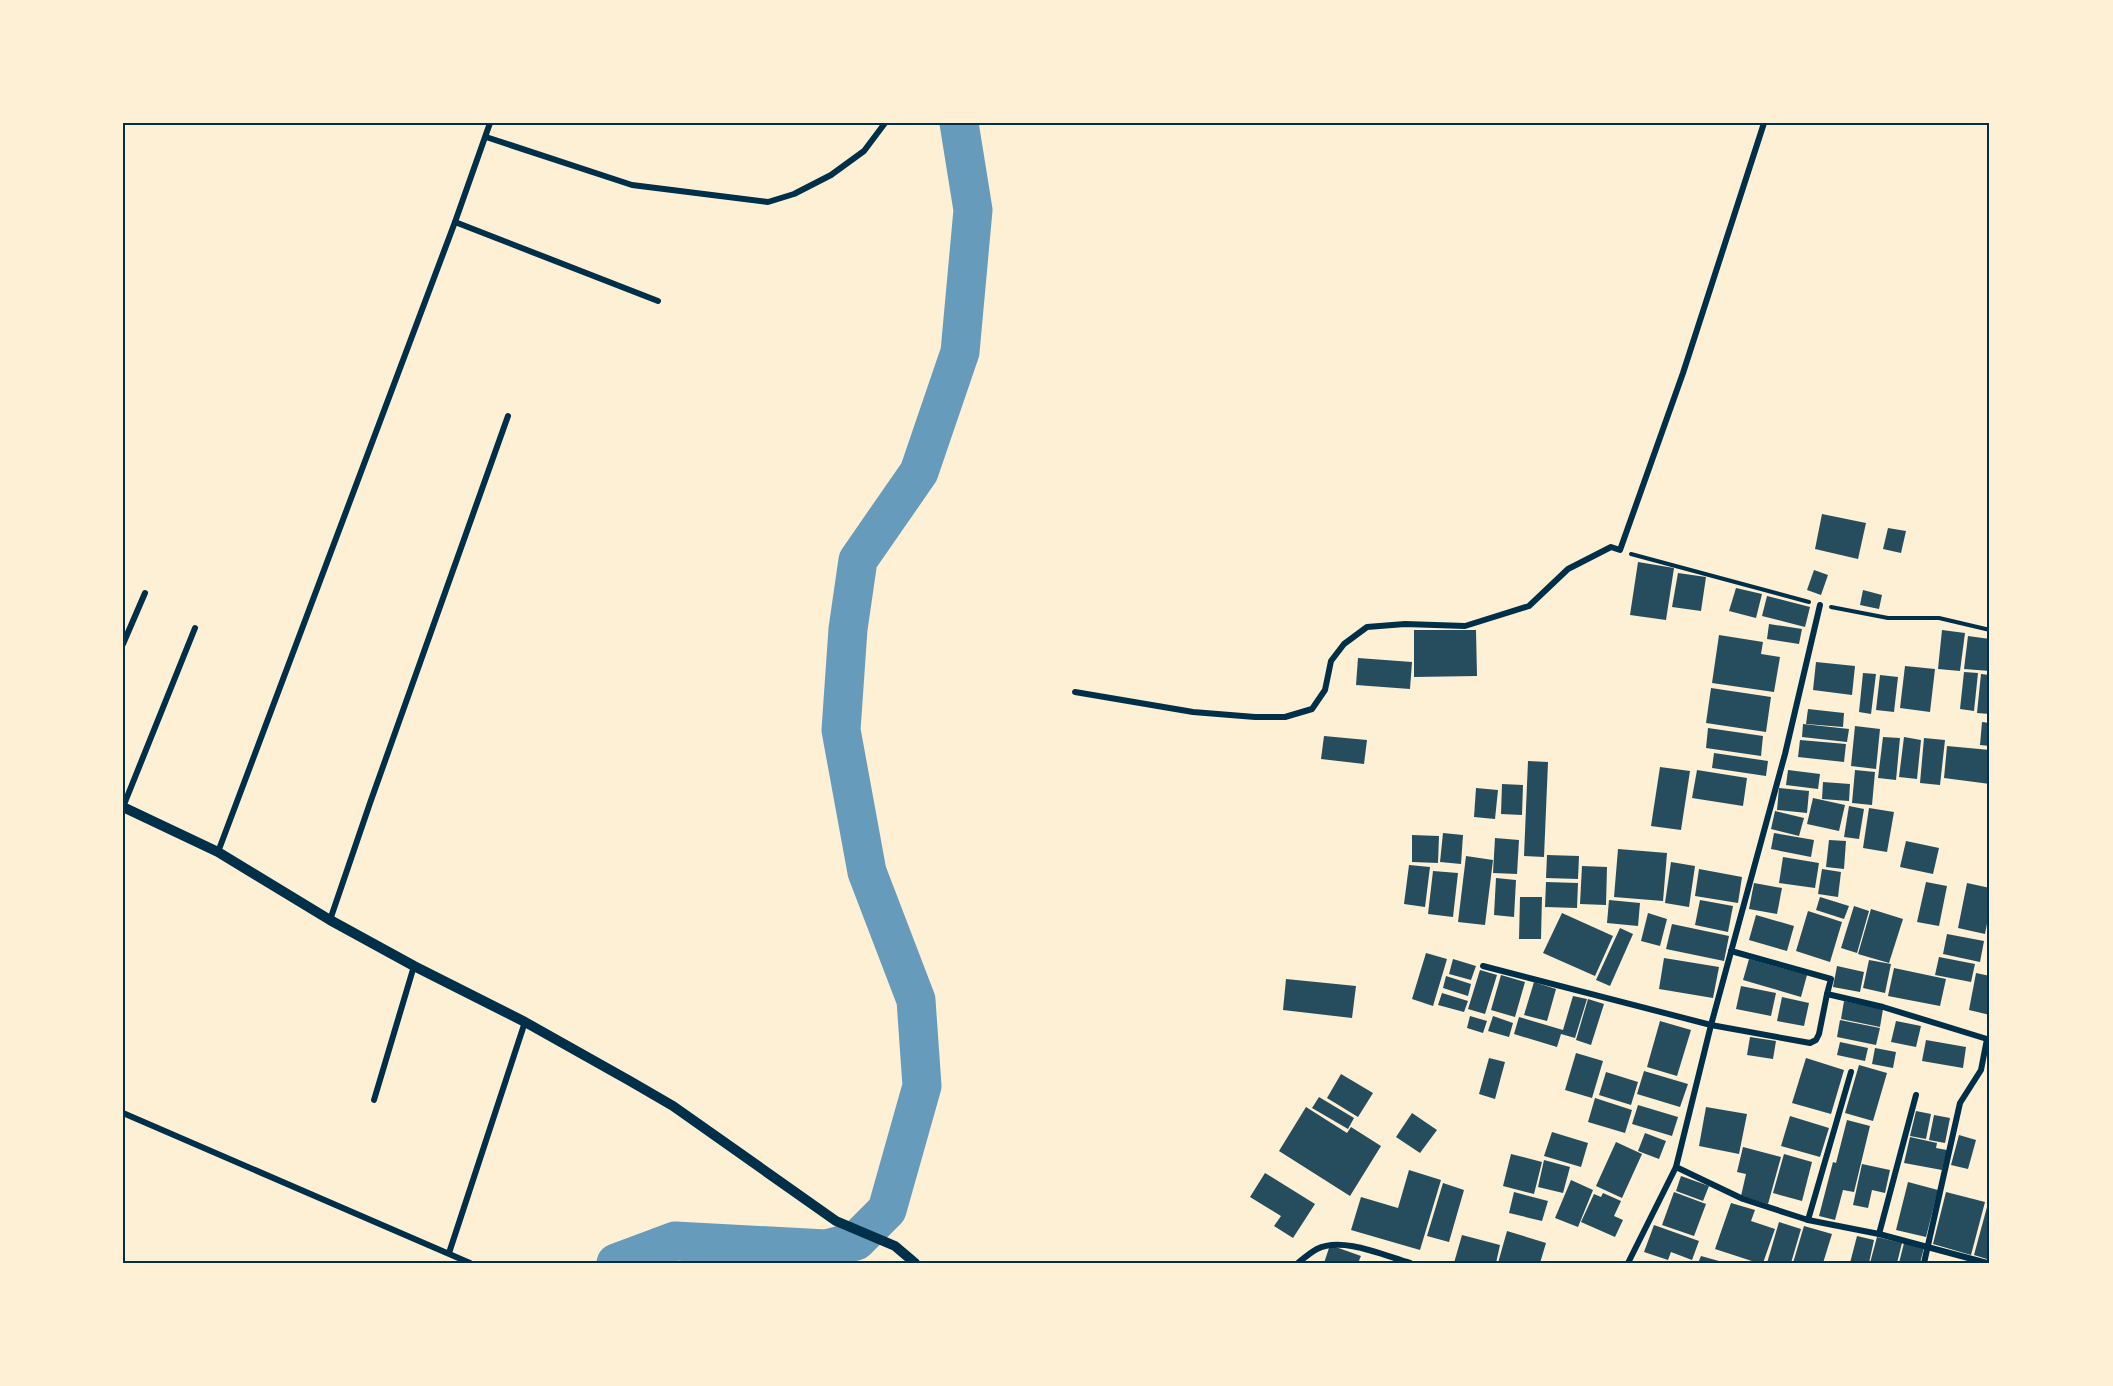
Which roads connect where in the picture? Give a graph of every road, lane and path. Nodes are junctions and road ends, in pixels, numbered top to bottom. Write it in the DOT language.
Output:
graph roads {
  1 [pos="490,123"];
  2 [pos="885,123"];
  3 [pos="1764,123"];
  4 [pos="486,137"];
  5 [pos="455,222"];
  6 [pos="658,301"];
  7 [pos="508,416"];
  8 [pos="1620,550"];
  9 [pos="145,593"];
  10 [pos="1820,605"];
  11 [pos="195,628"];
  12 [pos="1990,630"];
  13 [pos="123,644"];
  14 [pos="1075,692"];
  15 [pos="123,807"];
  16 [pos="218,852"];
  17 [pos="330,920"];
  18 [pos="1731,951"];
  19 [pos="414,966"];
  20 [pos="1483,966"];
  21 [pos="1827,994"];
  22 [pos="525,1022"];
  23 [pos="1711,1025"];
  24 [pos="1851,1072"];
  25 [pos="1916,1095"];
  26 [pos="374,1100"];
  27 [pos="123,1113"];
  28 [pos="1676,1167"];
  29 [pos="1808,1220"];
  30 [pos="1879,1234"];
  31 [pos="1928,1248"];
  32 [pos="449,1253"];
  33 [pos="470,1263"];
  34 [pos="915,1263"];
  35 [pos="1298,1263"];
  36 [pos="1410,1263"];
  37 [pos="1628,1263"];
  38 [pos="1924,1263"];
  39 [pos="1987,1263"];
  1 -- 4 [label="street"];
  2 -- 4 [label="street"];
  3 -- 8 [label="street"];
  4 -- 5 [label="street"];
  5 -- 6 [label="street"];
  5 -- 16 [label="street"];
  7 -- 17 [label="street"];
  8 -- 10 [label="path"];
  8 -- 14 [label="street"];
  9 -- 13 [label="street"];
  10 -- 12 [label="path"];
  10 -- 18 [label="street"];
  11 -- 15 [label="street"];
  15 -- 16 [label="street"];
  16 -- 17 [label="street"];
  17 -- 19 [label="street"];
  18 -- 21 [label="street"];
  18 -- 23 [label="street"];
  19 -- 22 [label="street"];
  19 -- 26 [label="street"];
  20 -- 23 [label="street"];
  21 -- 23 [label="street"];
  21 -- 31 [label="street"];
  22 -- 32 [label="street"];
  22 -- 34 [label="street"];
  23 -- 28 [label="street"];
  24 -- 29 [label="street"];
  25 -- 30 [label="street"];
  27 -- 32 [label="street"];
  28 -- 29 [label="street"];
  28 -- 37 [label="street"];
  29 -- 30 [label="street"];
  30 -- 31 [label="street"];
  31 -- 38 [label="street"];
  31 -- 39 [label="street"];
  32 -- 33 [label="street"];
  35 -- 36 [label="street"];
}
